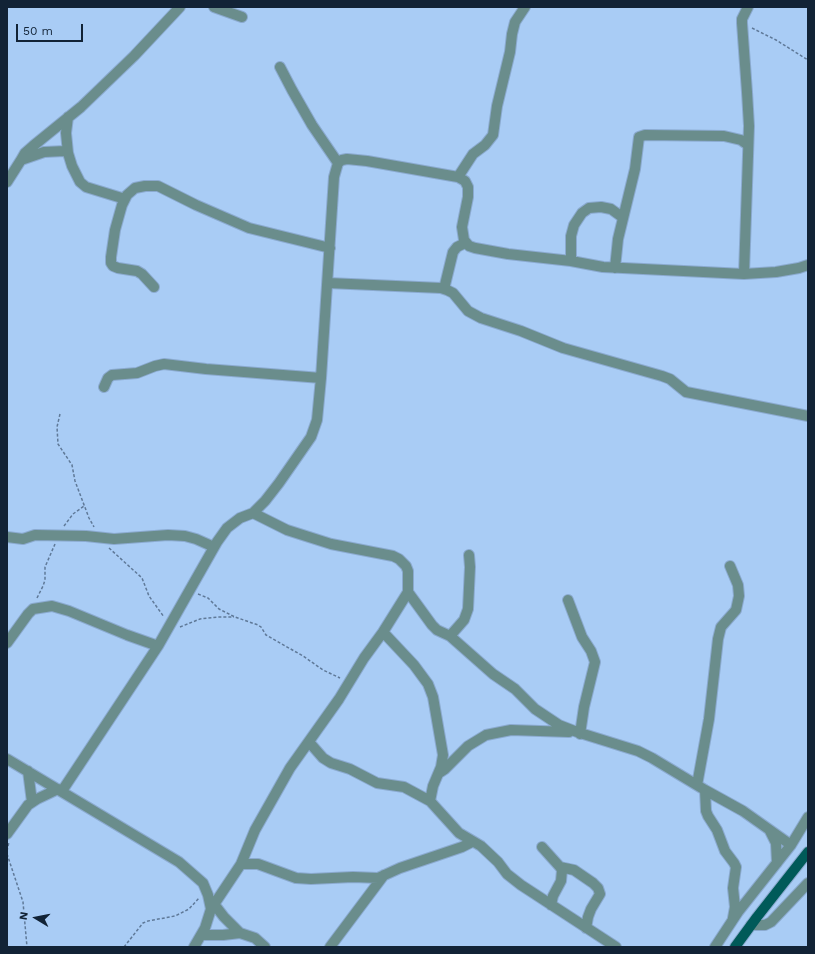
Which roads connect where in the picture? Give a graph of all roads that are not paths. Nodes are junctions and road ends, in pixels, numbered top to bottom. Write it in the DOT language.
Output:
graph roads {
  1 [pos="180,7"];
  2 [pos="214,7"];
  3 [pos="525,7"];
  4 [pos="748,7"];
  5 [pos="242,17"];
  6 [pos="280,67"];
  7 [pos="68,117"];
  8 [pos="748,145"];
  9 [pos="68,153"];
  10 [pos="21,160"];
  11 [pos="338,163"];
  12 [pos="458,177"];
  13 [pos="7,182"];
  14 [pos="125,199"];
  15 [pos="622,217"];
  16 [pos="465,243"];
  17 [pos="330,248"];
  18 [pos="571,261"];
  19 [pos="808,265"];
  20 [pos="615,268"];
  21 [pos="744,274"];
  22 [pos="328,283"];
  23 [pos="154,286"];
  24 [pos="444,289"];
  25 [pos="321,378"];
  26 [pos="104,387"];
  27 [pos="808,416"];
  28 [pos="253,513"];
  29 [pos="7,537"];
  30 [pos="214,548"];
  31 [pos="469,555"];
  32 [pos="730,566"];
  33 [pos="408,592"];
  34 [pos="568,600"];
  35 [pos="383,632"];
  36 [pos="450,636"];
  37 [pos="7,643"];
  38 [pos="158,646"];
  39 [pos="578,733"];
  40 [pos="309,742"];
  41 [pos="7,759"];
  42 [pos="28,771"];
  43 [pos="439,773"];
  44 [pos="701,788"];
  45 [pos="60,790"];
  46 [pos="430,801"];
  47 [pos="32,802"];
  48 [pos="808,817"];
  49 [pos="770,831"];
  50 [pos="7,834"];
  51 [pos="472,842"];
  52 [pos="792,845"];
  53 [pos="542,847"];
  54 [pos="808,852"];
  55 [pos="777,863"];
  56 [pos="241,864"];
  57 [pos="560,867"];
  58 [pos="384,875"];
  59 [pos="808,883"];
  60 [pos="551,904"];
  61 [pos="213,906"];
  62 [pos="732,921"];
  63 [pos="751,925"];
  64 [pos="586,928"];
  65 [pos="240,933"];
  66 [pos="201,935"];
  67 [pos="194,947"];
  68 [pos="265,947"];
  69 [pos="330,947"];
  70 [pos="616,947"];
  71 [pos="715,947"];
  72 [pos="735,947"];
  1 -- 7 [label="street"];
  2 -- 5 [label="street"];
  3 -- 12 [label="street"];
  4 -- 8 [label="street"];
  6 -- 11 [label="street"];
  7 -- 9 [label="street"];
  7 -- 10 [label="street"];
  8 -- 15 [label="street"];
  8 -- 21 [label="street"];
  9 -- 10 [label="street"];
  9 -- 14 [label="street"];
  10 -- 13 [label="street"];
  11 -- 12 [label="street"];
  11 -- 17 [label="street"];
  12 -- 16 [label="street"];
  14 -- 17 [label="street"];
  14 -- 23 [label="street"];
  15 -- 18 [label="street"];
  15 -- 20 [label="street"];
  16 -- 18 [label="street"];
  16 -- 24 [label="street"];
  17 -- 22 [label="street"];
  18 -- 20 [label="street"];
  19 -- 21 [label="street"];
  20 -- 21 [label="street"];
  22 -- 24 [label="street"];
  22 -- 25 [label="street"];
  24 -- 27 [label="street"];
  25 -- 26 [label="street"];
  25 -- 28 [label="street"];
  28 -- 30 [label="street"];
  28 -- 33 [label="street"];
  29 -- 30 [label="street"];
  30 -- 38 [label="street"];
  31 -- 36 [label="street"];
  32 -- 44 [label="street"];
  33 -- 35 [label="street"];
  33 -- 36 [label="street"];
  34 -- 39 [label="street"];
  35 -- 40 [label="street"];
  35 -- 43 [label="street"];
  36 -- 39 [label="street"];
  37 -- 38 [label="street"];
  38 -- 45 [label="street"];
  39 -- 43 [label="street"];
  39 -- 44 [label="street"];
  40 -- 46 [label="street"];
  40 -- 56 [label="street"];
  41 -- 42 [label="street"];
  42 -- 45 [label="street"];
  42 -- 47 [label="street"];
  43 -- 46 [label="street"];
  44 -- 49 [label="street"];
  44 -- 62 [label="street"];
  45 -- 47 [label="street"];
  45 -- 61 [label="street"];
  46 -- 51 [label="street"];
  47 -- 50 [label="street"];
  48 -- 52 [label="street"];
  49 -- 52 [label="street"];
  49 -- 55 [label="street"];
  51 -- 58 [label="street"];
  51 -- 60 [label="street"];
  52 -- 55 [label="street"];
  53 -- 57 [label="street"];
  54 -- 63 [label="main road"];
  55 -- 62 [label="street"];
  56 -- 58 [label="street"];
  56 -- 61 [label="street"];
  57 -- 60 [label="street"];
  57 -- 64 [label="street"];
  58 -- 69 [label="street"];
  59 -- 63 [label="street"];
  60 -- 64 [label="street"];
  61 -- 65 [label="street"];
  61 -- 66 [label="street"];
  62 -- 71 [label="street"];
  63 -- 72 [label="main road"];
  64 -- 70 [label="street"];
  65 -- 66 [label="street"];
  65 -- 68 [label="street"];
  66 -- 67 [label="street"];
}
